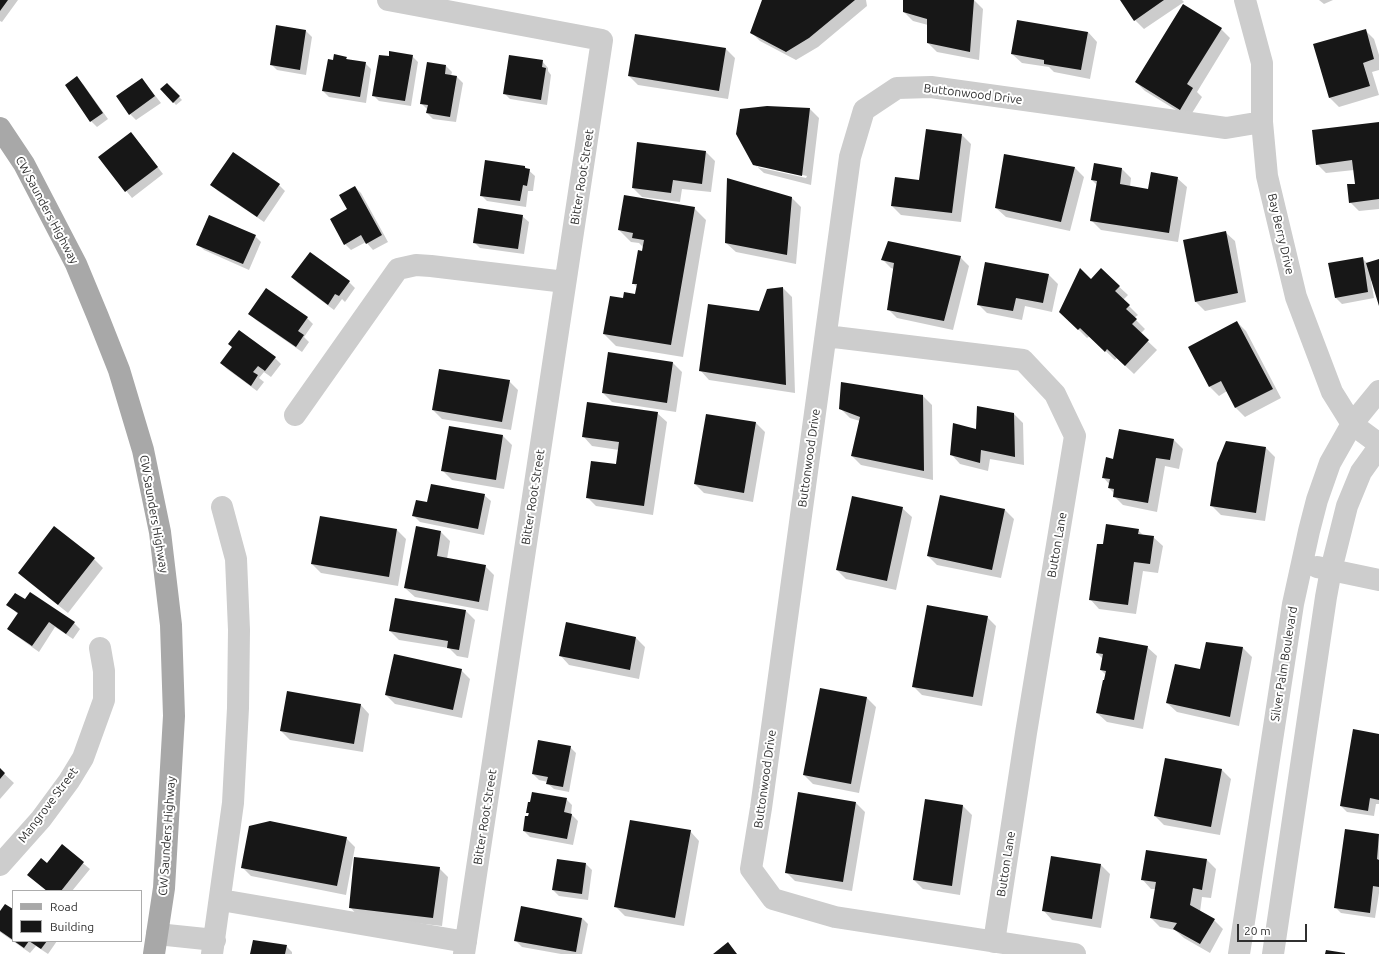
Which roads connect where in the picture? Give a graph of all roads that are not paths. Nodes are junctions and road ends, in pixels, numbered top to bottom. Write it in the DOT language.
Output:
graph roads {
  1 [pos="388,0"];
  2 [pos="1245,0"];
  3 [pos="1262,122"];
  4 [pos="0,128"];
  5 [pos="565,282"];
  6 [pos="826,336"];
  7 [pos="1379,391"];
  8 [pos="295,415"];
  9 [pos="1352,424"];
  10 [pos="1379,444"];
  11 [pos="1379,447"];
  12 [pos="222,507"];
  13 [pos="1301,564"];
  14 [pos="1331,570"];
  15 [pos="1379,580"];
  16 [pos="100,648"];
  17 [pos="0,865"];
  18 [pos="221,900"];
  19 [pos="994,942"];
  20 [pos="156,944"];
  21 [pos="214,947"];
  22 [pos="465,948"];
  23 [pos="1075,954"];
  24 [pos="1239,954"];
  25 [pos="1273,954"];
  1 -- 5 [label="street, Bitter Root Street"];
  2 -- 3 [label="street, Bay Berry Drive"];
  3 -- 6 [label="street, Buttonwood Drive"];
  3 -- 9 [label="street, Bay Berry Drive"];
  4 -- 20 [label="main road, CW Saunders Highway"];
  5 -- 8 [label="street"];
  5 -- 22 [label="street, Bitter Root Street"];
  6 -- 19 [label="street, Buttonwood Drive"];
  6 -- 19 [label="street, Button Lane"];
  7 -- 9 [label="street, Silver Palm Boulevard"];
  9 -- 10 [label="street, Bay Berry Drive"];
  9 -- 13 [label="street, Silver Palm Boulevard"];
  11 -- 14 [label="street"];
  12 -- 18 [label="street"];
  13 -- 14 [label="street"];
  13 -- 24 [label="street, Silver Palm Boulevard"];
  14 -- 15 [label="street"];
  14 -- 25 [label="street"];
  16 -- 17 [label="street, Mangrove Street"];
  18 -- 21 [label="street"];
  18 -- 22 [label="street"];
  19 -- 23 [label="street, Buttonwood Drive"];
  20 -- 21 [label="street"];
}
